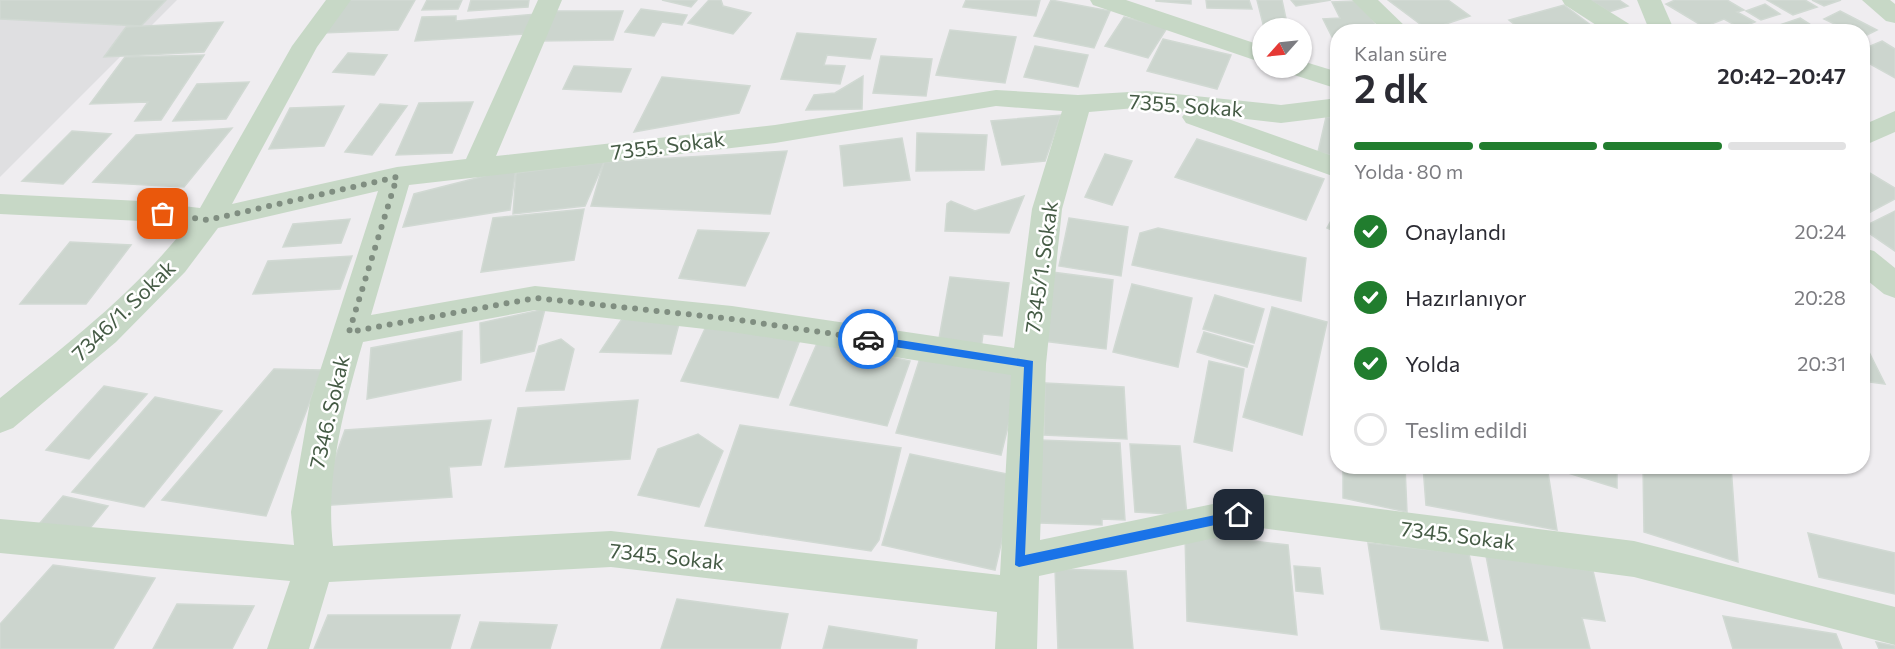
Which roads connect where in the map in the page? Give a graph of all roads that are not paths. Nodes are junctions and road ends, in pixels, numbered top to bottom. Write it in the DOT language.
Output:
graph roads {
  1 [pos="339,0"];
  2 [pos="550,0"];
  3 [pos="1102,0"];
  4 [pos="1364,0"];
  5 [pos="1574,0"];
  6 [pos="1649,0"];
  7 [pos="1874,0"];
  8 [pos="1895,16"];
  9 [pos="1390,24"];
  10 [pos="1612,24"];
  11 [pos="1660,24"];
  12 [pos="1252,51"];
  13 [pos="1312,72"];
  14 [pos="1330,78"];
  15 [pos="1147,99"];
  16 [pos="1078,104"];
  17 [pos="1330,108"];
  18 [pos="1895,120"];
  19 [pos="1870,133"];
  20 [pos="1330,165"];
  21 [pos="476,169"];
  22 [pos="397,177"];
  23 [pos="0,204"];
  24 [pos="208,220"];
  25 [pos="1870,265"];
  26 [pos="1895,286"];
  27 [pos="349,332"];
  28 [pos="1029,364"];
  29 [pos="0,418"];
  30 [pos="0,536"];
  31 [pos="315,566"];
  32 [pos="1018,579"];
  33 [pos="1895,626"];
  34 [pos="288,649"];
  35 [pos="1016,649"];
  1 -- 24 [label="street, 7346/1. Sokak"];
  2 -- 21 [label="street"];
  3 -- 12 [label="street"];
  4 -- 9 [label="street"];
  5 -- 10 [label="street"];
  6 -- 11 [label="street"];
  7 -- 8 [label="street"];
  13 -- 14 [label="street"];
  15 -- 16 [label="street, 7355. Sokak"];
  15 -- 17 [label="street, 7355. Sokak"];
  15 -- 20 [label="street"];
  16 -- 21 [label="street, 7355. Sokak"];
  16 -- 28 [label="street, 7345/1. Sokak"];
  18 -- 19 [label="street"];
  21 -- 22 [label="street, 7355. Sokak"];
  22 -- 24 [label="street, 7355. Sokak"];
  22 -- 27 [label="street, 7346. Sokak"];
  23 -- 24 [label="street, 7355. Sokak"];
  24 -- 29 [label="street, 7346/1. Sokak"];
  25 -- 26 [label="street"];
  27 -- 28 [label="street"];
  27 -- 31 [label="street, 7346. Sokak"];
  28 -- 32 [label="street, 7345/1. Sokak"];
  30 -- 31 [label="street, 7345. Sokak"];
  31 -- 32 [label="street, 7345. Sokak"];
  31 -- 34 [label="street, 7346. Sokak"];
  32 -- 33 [label="street, 7345. Sokak"];
  32 -- 35 [label="street, 7345/1. Sokak"];
}
